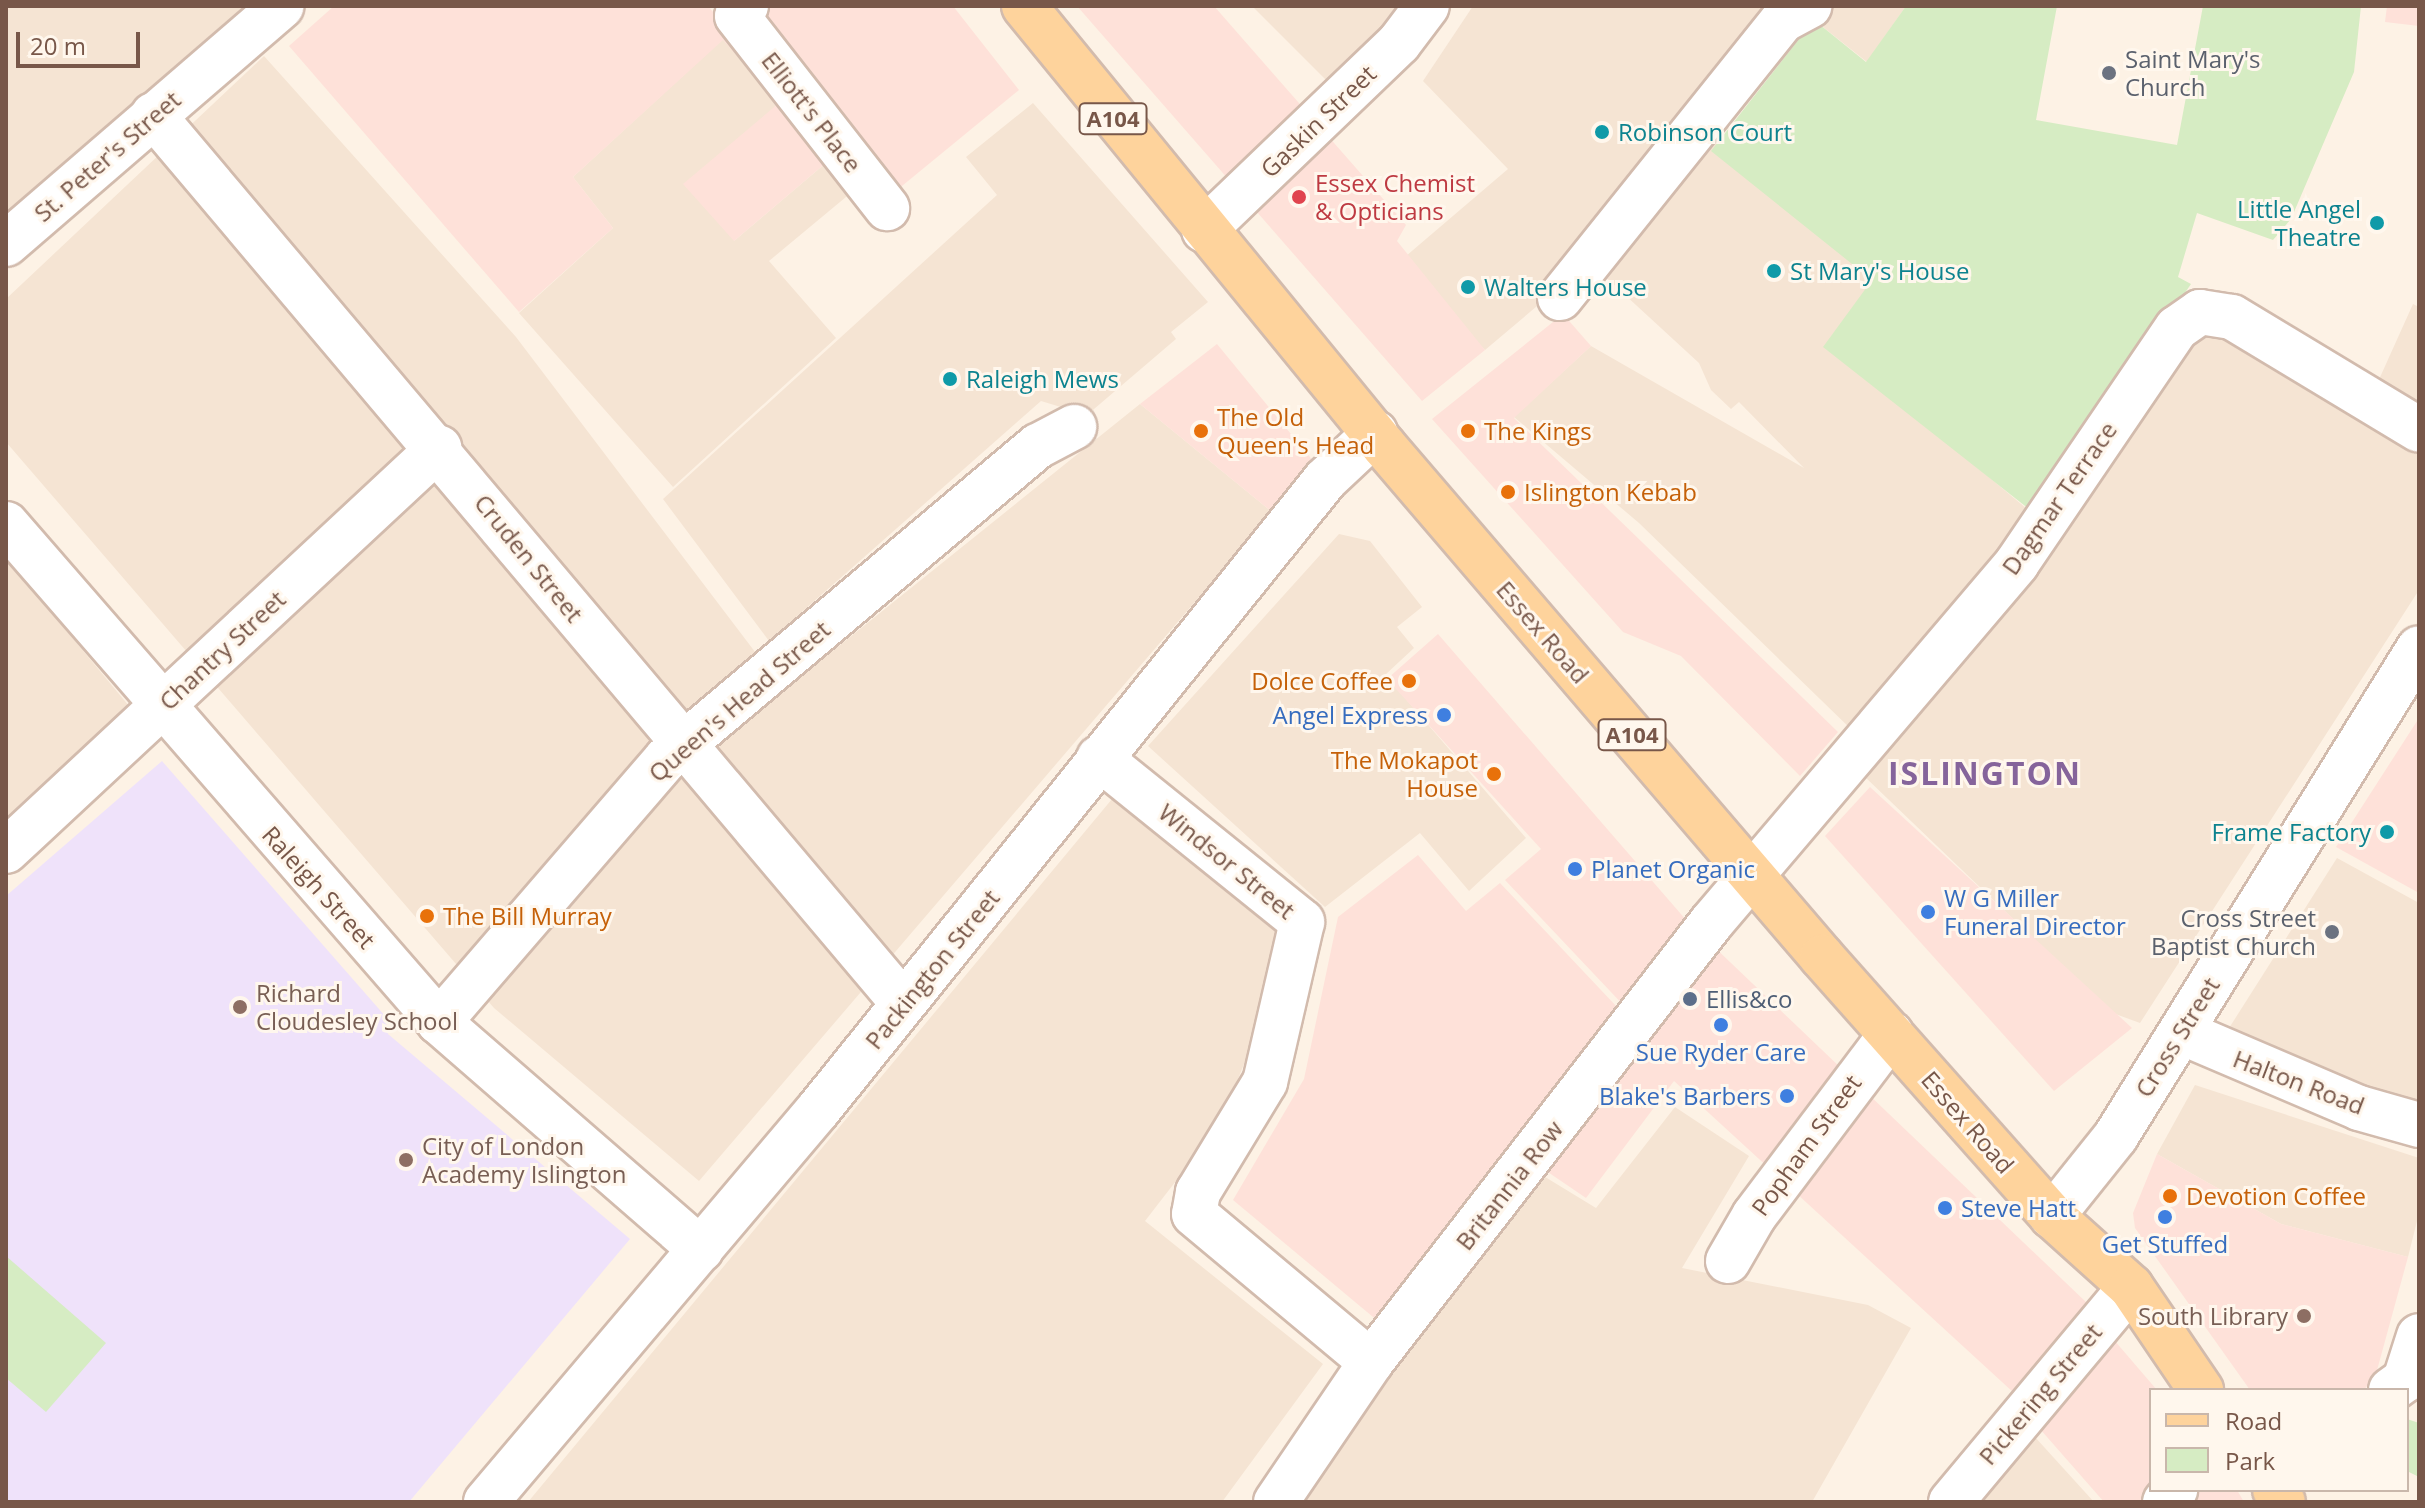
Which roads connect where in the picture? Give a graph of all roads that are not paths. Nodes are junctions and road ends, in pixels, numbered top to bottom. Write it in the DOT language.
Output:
graph roads {
  1 [pos="282,6"];
  2 [pos="1024,6"];
  3 [pos="1427,6"];
  4 [pos="741,11"];
  5 [pos="1785,11"];
  6 [pos="153,115"];
  7 [pos="887,208"];
  8 [pos="1204,230"];
  9 [pos="6,244"];
  10 [pos="1560,298"];
  11 [pos="2419,430"];
  12 [pos="1043,433"];
  13 [pos="1375,433"];
  14 [pos="439,448"];
  15 [pos="6,524"];
  16 [pos="2419,648"];
  17 [pos="160,708"];
  18 [pos="683,745"];
  19 [pos="1099,758"];
  20 [pos="6,851"];
  21 [pos="1752,875"];
  22 [pos="903,1003"];
  23 [pos="439,1022"];
  24 [pos="2181,1032"];
  25 [pos="1891,1034"];
  26 [pos="2419,1125"];
  27 [pos="2052,1216"];
  28 [pos="701,1250"];
  29 [pos="1728,1261"];
  30 [pos="2131,1287"];
  31 [pos="2419,1336"];
  32 [pos="1371,1362"];
  33 [pos="2405,1386"];
  34 [pos="2200,1388"];
  35 [pos="486,1502"];
  36 [pos="1276,1502"];
  37 [pos="1951,1502"];
  1 -- 6 [label="street, St. Peter's Street"];
  2 -- 8 [label="main road, Essex Road / A104"];
  3 -- 8 [label="street, Gaskin Street"];
  4 -- 7 [label="street, Elliott's Place"];
  5 -- 10 [label="street"];
  6 -- 9 [label="street, St. Peter's Street"];
  6 -- 14 [label="street, Cruden Street"];
  8 -- 13 [label="main road, Essex Road / A104"];
  11 -- 21 [label="street, Dagmar Terrace"];
  12 -- 18 [label="street, Queen's Head Street"];
  13 -- 19 [label="street, Packington Street"];
  13 -- 21 [label="main road, Essex Road / A104"];
  14 -- 17 [label="street, Chantry Street"];
  14 -- 18 [label="street, Cruden Street"];
  15 -- 17 [label="street, Raleigh Street"];
  16 -- 24 [label="street, Cross Street"];
  17 -- 20 [label="street, Chantry Street"];
  17 -- 23 [label="street, Raleigh Street"];
  18 -- 22 [label="street, Cruden Street"];
  18 -- 23 [label="street, Queen's Head Street"];
  19 -- 22 [label="street, Packington Street"];
  19 -- 32 [label="street, Windsor Street"];
  21 -- 25 [label="main road, Essex Road / A104"];
  21 -- 32 [label="street, Britannia Row"];
  22 -- 28 [label="street, Packington Street"];
  23 -- 28 [label="street, Raleigh Street"];
  24 -- 26 [label="street, Halton Road"];
  24 -- 27 [label="street, Cross Street"];
  25 -- 27 [label="main road, Essex Road / A104"];
  25 -- 29 [label="street, Popham Street"];
  27 -- 30 [label="main road, Essex Road / A104"];
  28 -- 35 [label="street, Packington Street"];
  30 -- 34 [label="main road, Essex Road / A104"];
  30 -- 37 [label="street, Pickering Street"];
  31 -- 33 [label="street"];
  32 -- 36 [label="street, Britannia Row"];
}
